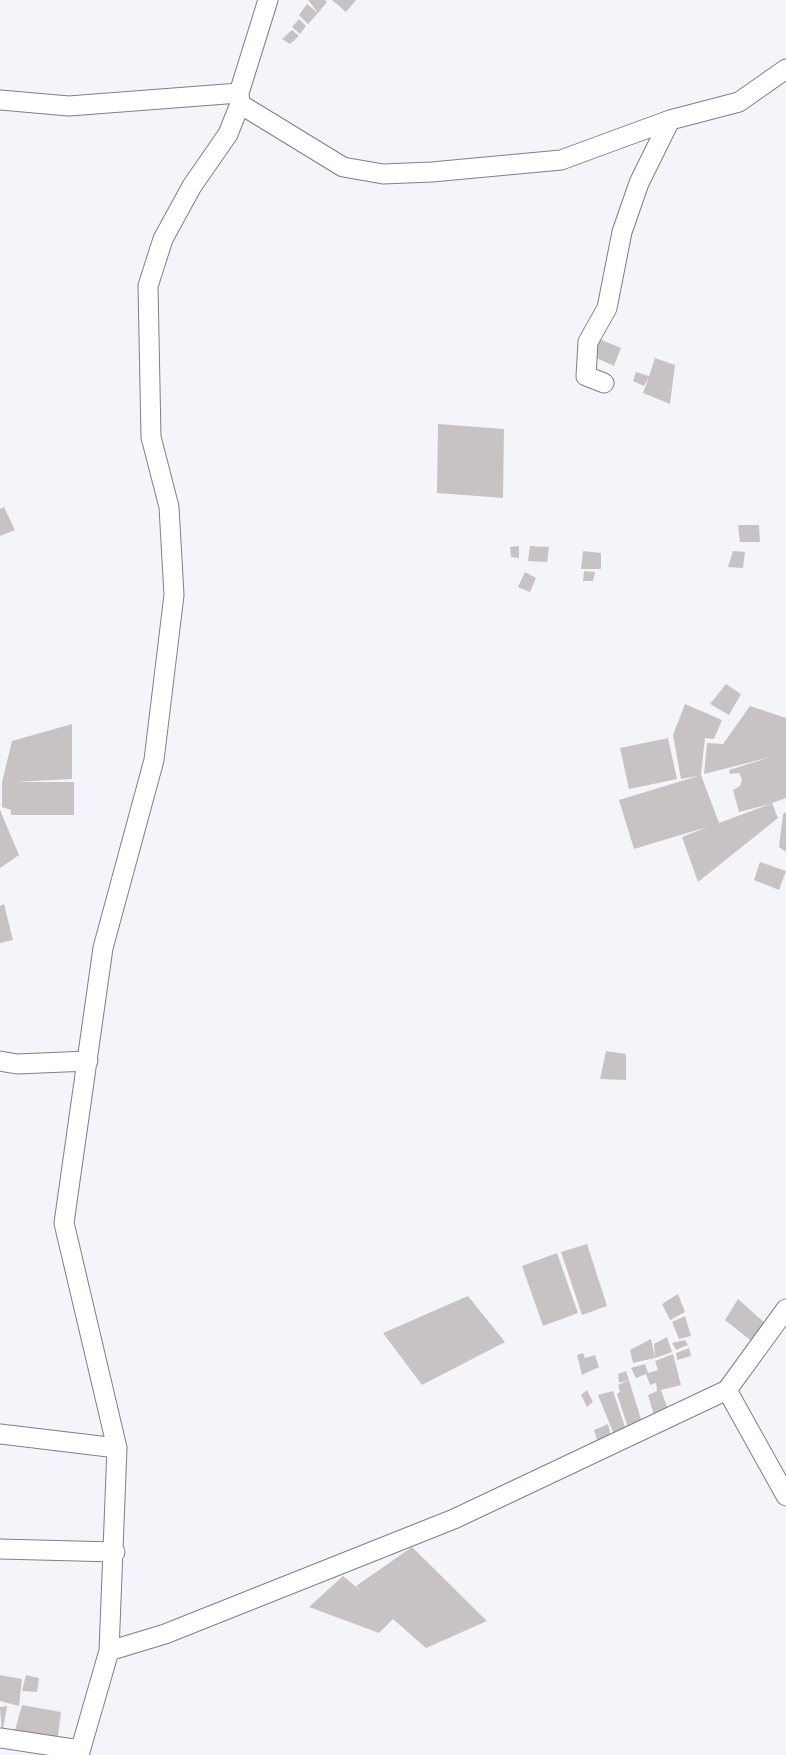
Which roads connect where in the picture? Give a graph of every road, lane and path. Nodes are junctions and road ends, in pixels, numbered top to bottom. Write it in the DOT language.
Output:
graph roads {
  1 [pos="268,0"];
  2 [pos="786,69"];
  3 [pos="239,98"];
  4 [pos="0,100"];
  5 [pos="670,120"];
  6 [pos="604,383"];
  7 [pos="88,1060"];
  8 [pos="0,1061"];
  9 [pos="786,1309"];
  10 [pos="727,1390"];
  11 [pos="0,1434"];
  12 [pos="117,1448"];
  13 [pos="786,1496"];
  14 [pos="0,1549"];
  15 [pos="115,1552"];
  16 [pos="109,1651"];
  17 [pos="0,1738"];
  18 [pos="79,1752"];
  1 -- 3 [label="street"];
  2 -- 5 [label="street"];
  3 -- 4 [label="street"];
  3 -- 5 [label="street"];
  3 -- 7 [label="street"];
  5 -- 6 [label="street"];
  7 -- 8 [label="street"];
  7 -- 12 [label="street"];
  9 -- 10 [label="street"];
  10 -- 13 [label="street"];
  10 -- 16 [label="street"];
  11 -- 12 [label="street"];
  12 -- 15 [label="street"];
  14 -- 15 [label="street"];
  15 -- 16 [label="street"];
  16 -- 18 [label="street"];
  17 -- 18 [label="street"];
}
